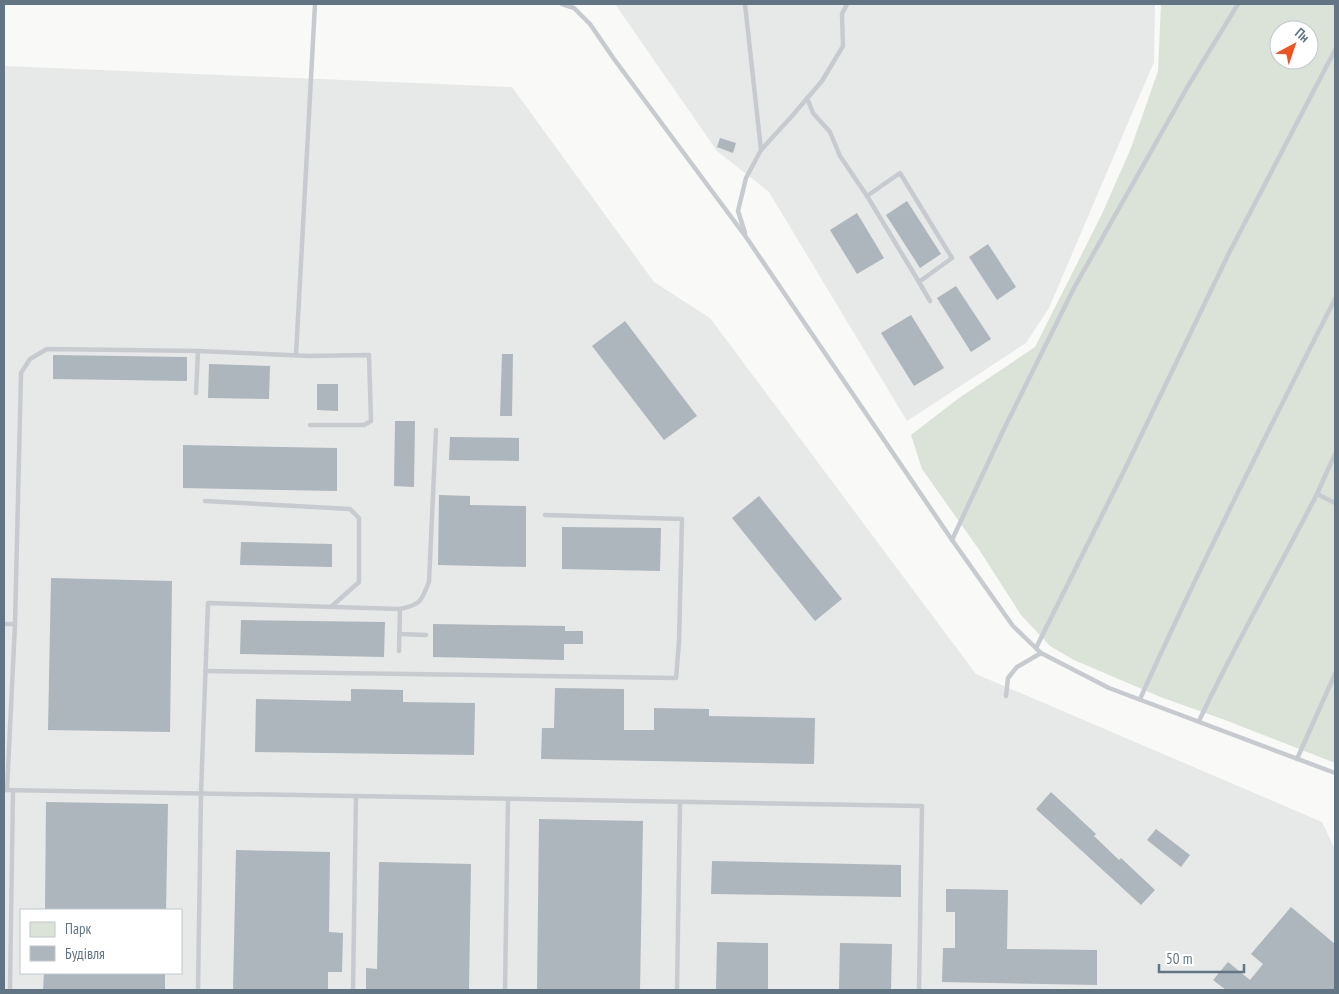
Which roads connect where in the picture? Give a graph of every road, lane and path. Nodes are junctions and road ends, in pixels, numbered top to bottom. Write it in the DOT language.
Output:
graph roads {
  1 [pos="315,4"];
  2 [pos="562,4"];
  3 [pos="745,4"];
  4 [pos="847,4"];
  5 [pos="1238,4"];
  6 [pos="1335,50"];
  7 [pos="807,98"];
  8 [pos="760,150"];
  9 [pos="866,196"];
  10 [pos="746,237"];
  11 [pos="919,282"];
  12 [pos="1335,299"];
  13 [pos="930,301"];
  14 [pos="198,350"];
  15 [pos="296,355"];
  16 [pos="196,393"];
  17 [pos="310,425"];
  18 [pos="436,430"];
  19 [pos="1335,454"];
  20 [pos="1317,494"];
  21 [pos="205,501"];
  22 [pos="1335,503"];
  23 [pos="545,515"];
  24 [pos="952,540"];
  25 [pos="332,606"];
  26 [pos="400,609"];
  27 [pos="4,624"];
  28 [pos="15,624"];
  29 [pos="399,634"];
  30 [pos="426,635"];
  31 [pos="1036,648"];
  32 [pos="399,651"];
  33 [pos="1041,653"];
  34 [pos="205,671"];
  35 [pos="1335,674"];
  36 [pos="1006,696"];
  37 [pos="1140,700"];
  38 [pos="1199,721"];
  39 [pos="1297,758"];
  40 [pos="1335,773"];
  41 [pos="5,790"];
  42 [pos="13,790"];
  43 [pos="201,793"];
  44 [pos="356,796"];
  45 [pos="508,799"];
  46 [pos="680,802"];
  47 [pos="10,990"];
  48 [pos="198,990"];
  49 [pos="353,990"];
  50 [pos="505,990"];
  51 [pos="677,990"];
  52 [pos="919,990"];
  1 -- 15 [label="lane"];
  2 -- 10 [label="lane"];
  3 -- 8 [label="lane"];
  4 -- 7 [label="lane"];
  5 -- 24 [label="lane"];
  6 -- 31 [label="lane"];
  7 -- 8 [label="lane"];
  7 -- 9 [label="lane"];
  8 -- 10 [label="lane"];
  9 -- 11 [label="lane"];
  9 -- 11 [label="lane"];
  10 -- 24 [label="lane"];
  11 -- 13 [label="lane"];
  12 -- 37 [label="lane"];
  14 -- 15 [label="lane"];
  14 -- 16 [label="lane"];
  14 -- 28 [label="lane"];
  15 -- 17 [label="lane"];
  18 -- 26 [label="lane"];
  19 -- 20 [label="lane"];
  20 -- 22 [label="lane"];
  20 -- 38 [label="lane"];
  21 -- 25 [label="lane"];
  23 -- 34 [label="lane"];
  24 -- 31 [label="lane"];
  25 -- 26 [label="lane"];
  25 -- 34 [label="lane"];
  26 -- 29 [label="lane"];
  27 -- 28 [label="lane"];
  28 -- 41 [label="lane"];
  29 -- 30 [label="lane"];
  29 -- 32 [label="lane"];
  31 -- 33 [label="lane"];
  33 -- 36 [label="lane"];
  33 -- 37 [label="lane"];
  34 -- 43 [label="lane"];
  35 -- 39 [label="lane"];
  37 -- 38 [label="lane"];
  38 -- 39 [label="lane"];
  39 -- 40 [label="lane"];
  41 -- 42 [label="lane"];
  42 -- 43 [label="lane"];
  42 -- 47 [label="lane"];
  43 -- 44 [label="lane"];
  43 -- 48 [label="lane"];
  44 -- 45 [label="lane"];
  44 -- 49 [label="lane"];
  45 -- 46 [label="lane"];
  45 -- 50 [label="lane"];
  46 -- 51 [label="lane"];
  46 -- 52 [label="lane"];
}
